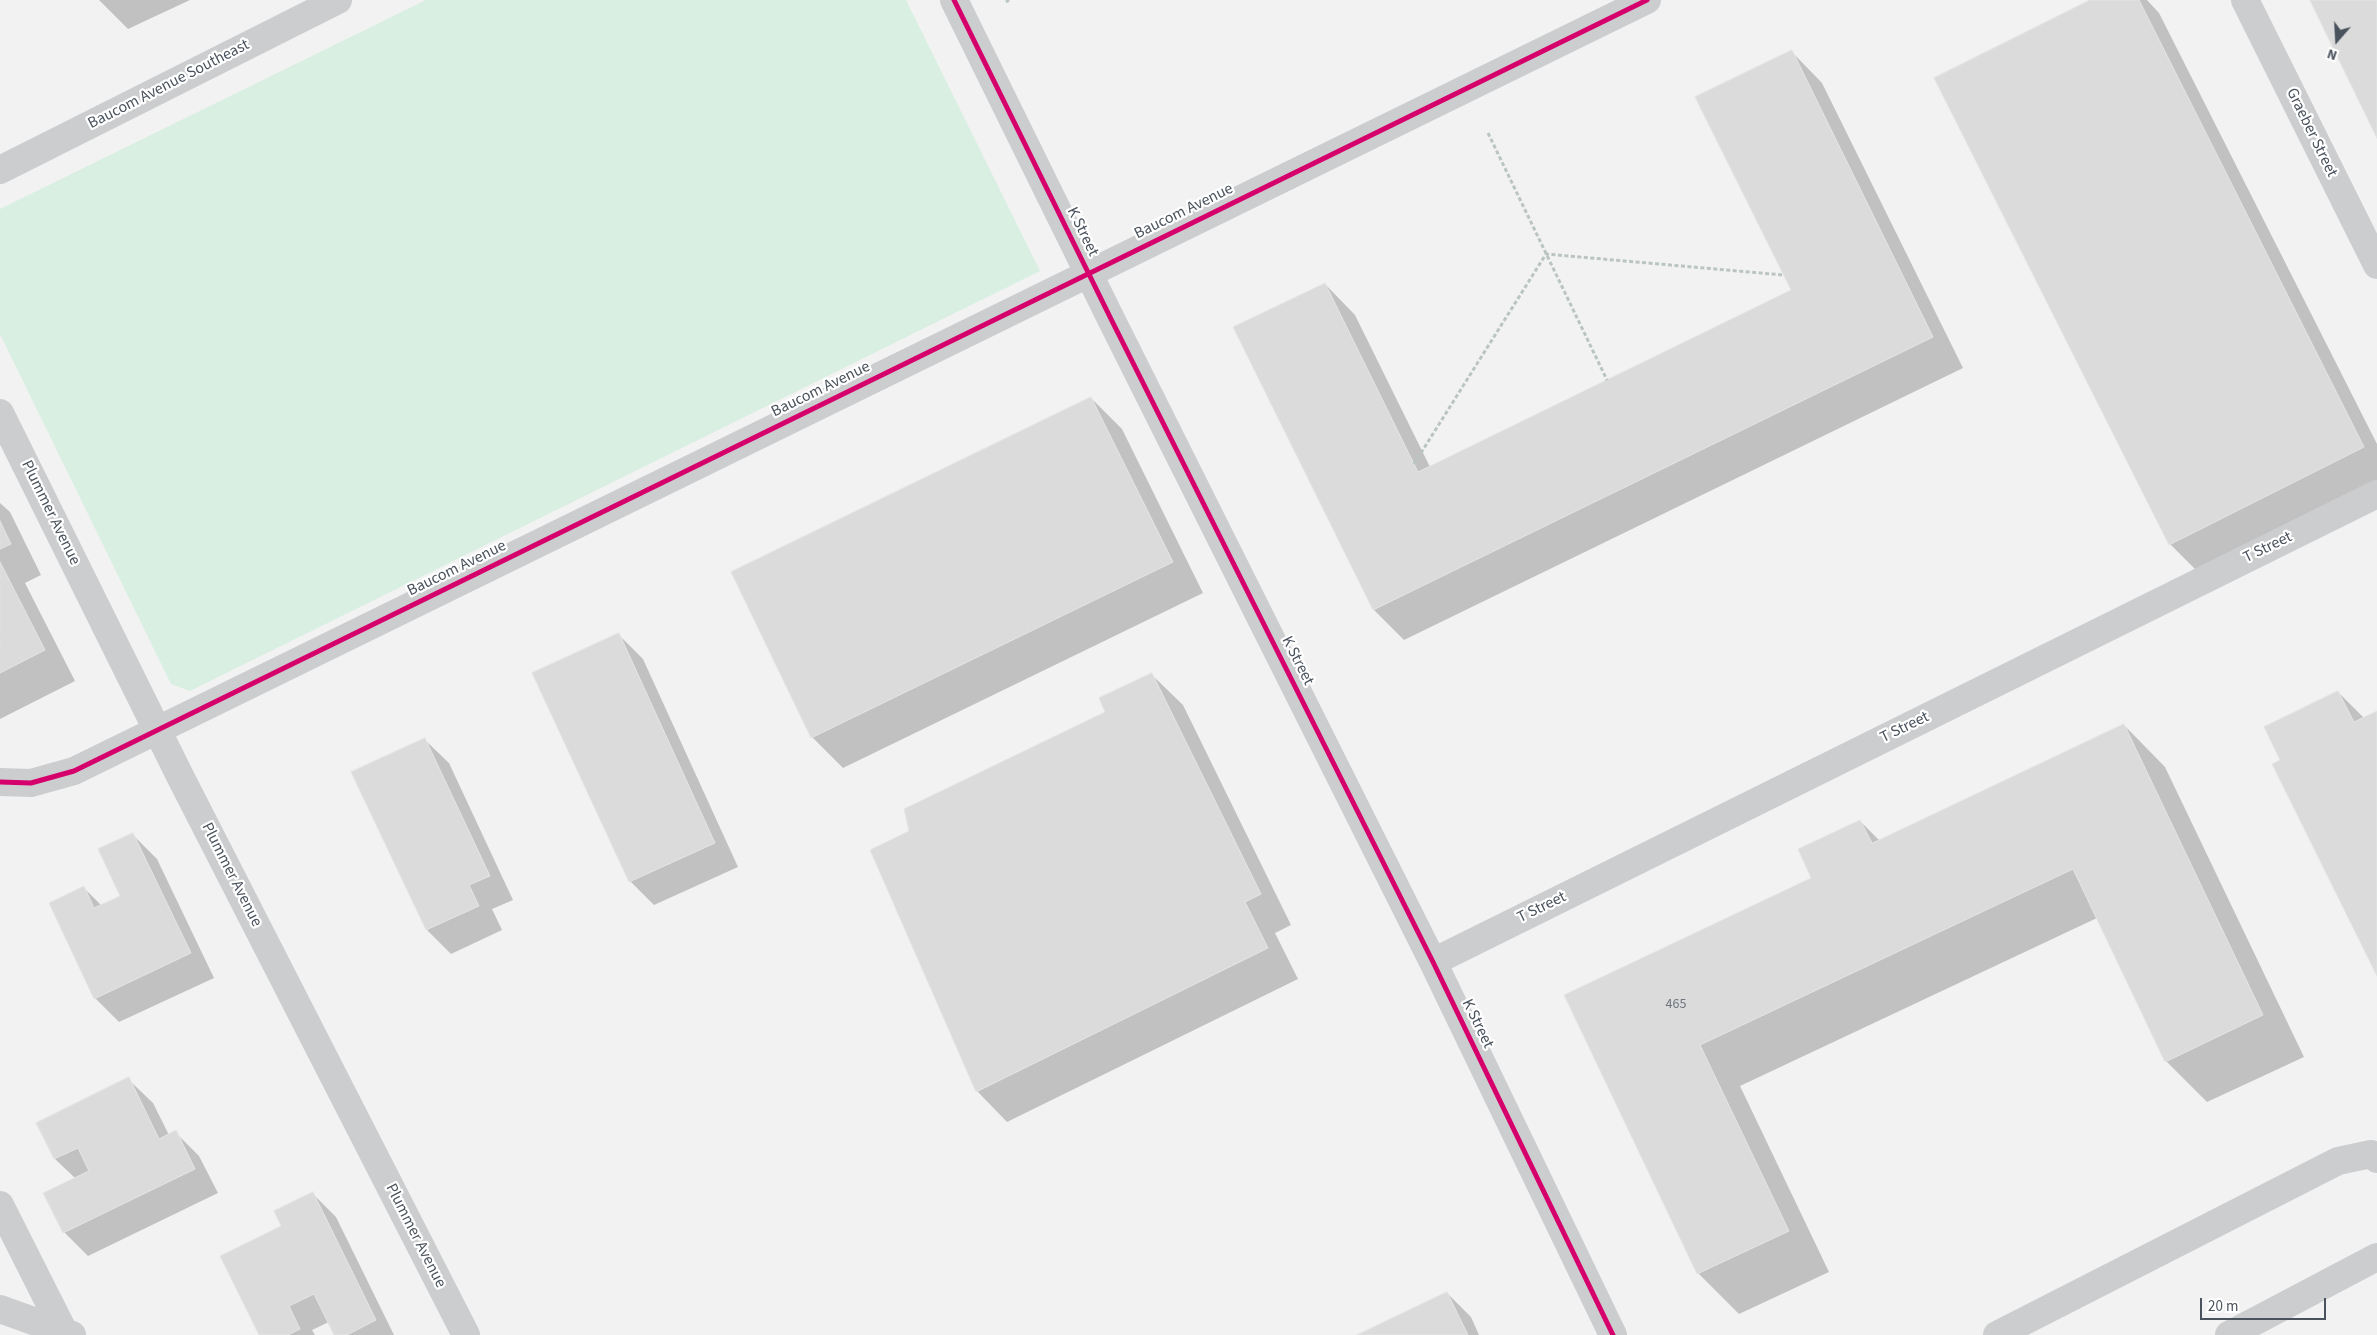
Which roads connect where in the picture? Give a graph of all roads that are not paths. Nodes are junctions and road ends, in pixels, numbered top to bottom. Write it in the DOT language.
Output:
graph roads {
  1 [pos="338,0"];
  2 [pos="954,0"];
  3 [pos="1647,0"];
  4 [pos="2245,0"];
  5 [pos="0,170"];
  6 [pos="2377,265"];
  7 [pos="1088,273"];
  8 [pos="0,413"];
  9 [pos="2377,494"];
  10 [pos="158,731"];
  11 [pos="0,782"];
  12 [pos="1433,962"];
  13 [pos="2377,1159"];
  14 [pos="0,1205"];
  15 [pos="2377,1257"];
  16 [pos="0,1309"];
  17 [pos="69,1333"];
  18 [pos="466,1335"];
  19 [pos="1613,1335"];
  20 [pos="1997,1335"];
  21 [pos="2229,1335"];
  1 -- 5 [label="street, Baucom Avenue Southeast"];
  2 -- 7 [label="street, K Street"];
  3 -- 7 [label="street, Baucom Avenue"];
  4 -- 6 [label="street, Graeber Street"];
  7 -- 10 [label="street, Baucom Avenue"];
  7 -- 12 [label="street, K Street"];
  8 -- 10 [label="street, Plummer Avenue"];
  9 -- 12 [label="street, T Street"];
  10 -- 11 [label="street, Baucom Avenue"];
  10 -- 18 [label="street, Plummer Avenue"];
  12 -- 19 [label="street, K Street"];
  13 -- 20 [label="street"];
  14 -- 17 [label="street"];
  15 -- 21 [label="street"];
  16 -- 17 [label="street"];
}
